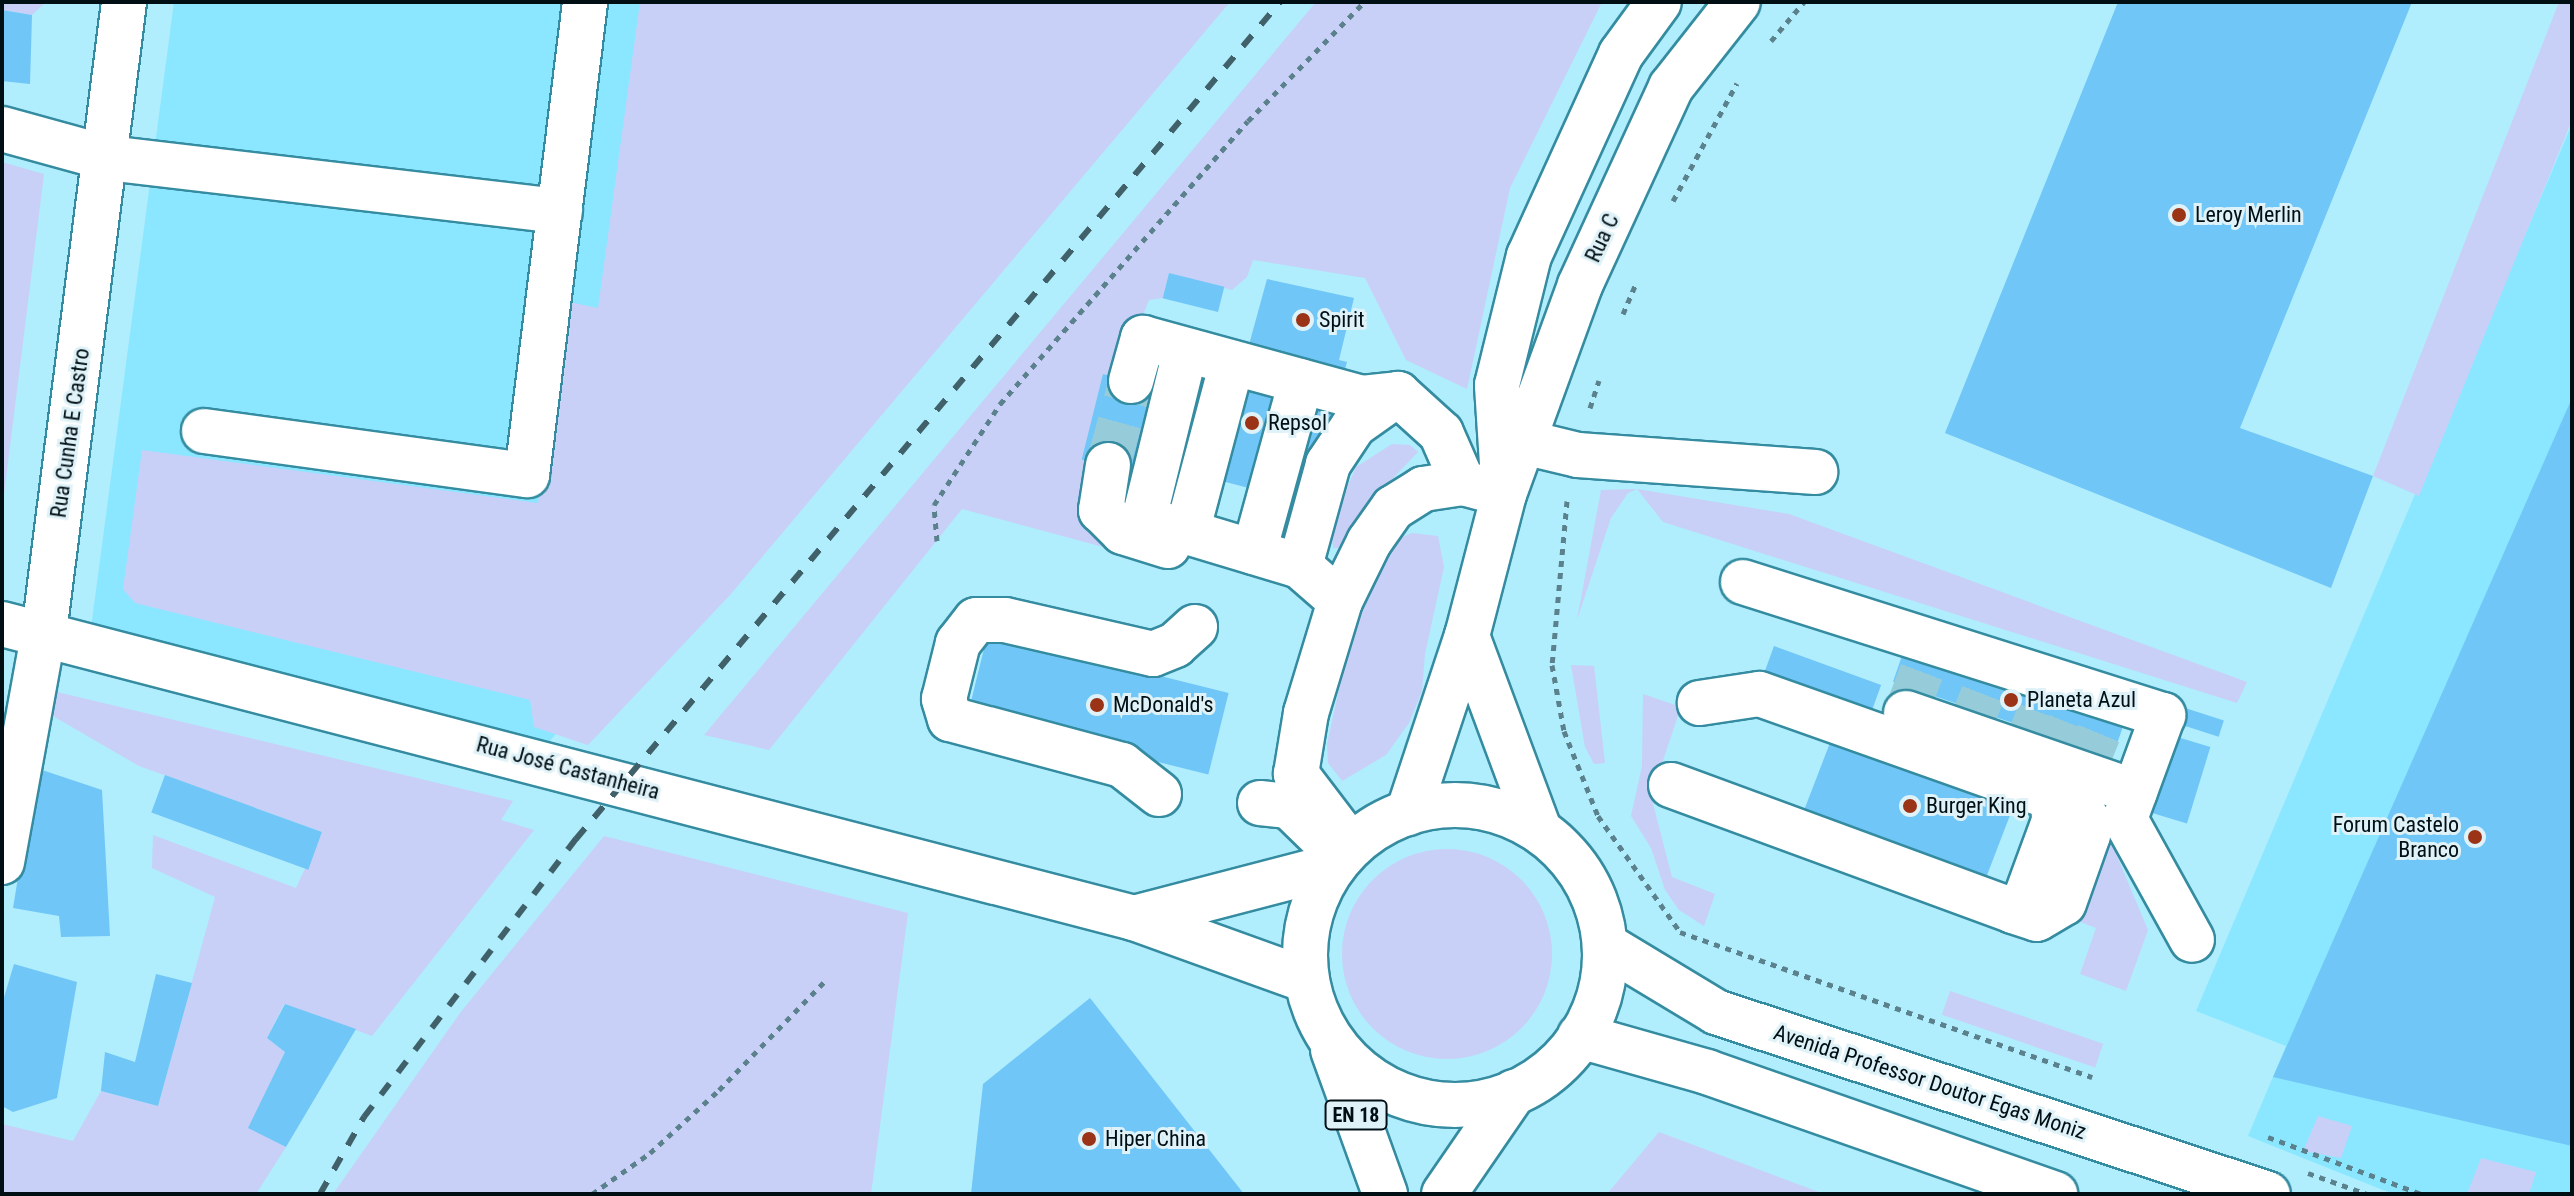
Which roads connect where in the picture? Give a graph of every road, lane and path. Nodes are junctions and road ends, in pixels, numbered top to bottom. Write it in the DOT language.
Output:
graph roads {
  1 [pos="124,2"];
  2 [pos="585,2"];
  3 [pos="1364,2"];
  4 [pos="1659,2"];
  5 [pos="1738,2"];
  6 [pos="1804,2"];
  7 [pos="1766,47"];
  8 [pos="1738,80"];
  9 [pos="2,129"];
  10 [pos="107,158"];
  11 [pos="1671,206"];
  12 [pos="560,211"];
  13 [pos="1640,274"];
  14 [pos="1617,328"];
  15 [pos="1185,352"];
  16 [pos="1232,363"];
  17 [pos="1602,371"];
  18 [pos="1131,381"];
  19 [pos="1301,381"];
  20 [pos="1398,394"];
  21 [pos="1588,415"];
  22 [pos="204,431"];
  23 [pos="1524,442"];
  24 [pos="1108,465"];
  25 [pos="1815,472"];
  26 [pos="1463,483"];
  27 [pos="1504,494"];
  28 [pos="1187,532"];
  29 [pos="937,541"];
  30 [pos="1254,552"];
  31 [pos="1300,566"];
  32 [pos="1743,582"];
  33 [pos="1340,601"];
  34 [pos="1195,627"];
  35 [pos="23,628"];
  36 [pos="1467,636"];
  37 [pos="1700,703"];
  38 [pos="1906,713"];
  39 [pos="1671,785"];
  40 [pos="2135,792"];
  41 [pos="1159,794"];
  42 [pos="1260,803"];
  43 [pos="1408,813"];
  44 [pos="1539,830"];
  45 [pos="1342,857"];
  46 [pos="2,862"];
  47 [pos="1134,918"];
  48 [pos="2192,940"];
  49 [pos="1605,945"];
  50 [pos="1306,980"];
  51 [pos="824,982"];
  52 [pos="1328,1036"];
  53 [pos="1580,1036"];
  54 [pos="1514,1092"];
  55 [pos="2268,1137"];
  56 [pos="592,1194"];
  57 [pos="1385,1194"];
  58 [pos="1444,1194"];
  59 [pos="2055,1194"];
  60 [pos="2268,1194"];
  61 [pos="2421,1194"];
  1 -- 10 [label="main road, Rua Cunha E Castro"];
  2 -- 12 [label="main road"];
  3 -- 29 [label="path"];
  4 -- 27 [label="main road, Rua C"];
  5 -- 23 [label="main road, Rua C"];
  6 -- 7 [label="path"];
  8 -- 11 [label="path"];
  9 -- 10 [label="main road"];
  10 -- 12 [label="main road"];
  10 -- 35 [label="main road, Rua Cunha E Castro"];
  12 -- 22 [label="main road"];
  13 -- 14 [label="path"];
  15 -- 16 [label="main road"];
  15 -- 18 [label="main road"];
  15 -- 28 [label="main road"];
  16 -- 19 [label="main road"];
  16 -- 28 [label="main road"];
  17 -- 21 [label="path"];
  19 -- 20 [label="main road"];
  19 -- 30 [label="main road"];
  20 -- 26 [label="main road"];
  20 -- 31 [label="main road"];
  23 -- 25 [label="main road"];
  23 -- 27 [label="main road, Rua C"];
  24 -- 31 [label="main road"];
  26 -- 27 [label="main road"];
  26 -- 33 [label="main road"];
  27 -- 36 [label="main road, Rua C"];
  28 -- 30 [label="main road"];
  30 -- 31 [label="main road"];
  31 -- 33 [label="main road"];
  32 -- 40 [label="main road"];
  33 -- 45 [label="main road"];
  34 -- 41 [label="main road"];
  35 -- 46 [label="main road, Rua Cunha E Castro"];
  35 -- 47 [label="main road, Rua José Castanheira"];
  36 -- 43 [label="main road, Rua C"];
  36 -- 44 [label="main road"];
  37 -- 39 [label="main road"];
  38 -- 40 [label="main road"];
  40 -- 48 [label="main road"];
  42 -- 45 [label="main road"];
  43 -- 44 [label="main road"];
  43 -- 45 [label="main road, Rua José Castanheira"];
  44 -- 49 [label="main road"];
  45 -- 47 [label="main road, Rua José Castanheira"];
  45 -- 50 [label="main road"];
  47 -- 50 [label="main road, Rua José Castanheira"];
  49 -- 53 [label="main road"];
  49 -- 60 [label="main road, Avenida Professor Doutor Egas Moniz"];
  50 -- 52 [label="main road"];
  51 -- 56 [label="path"];
  52 -- 54 [label="main road"];
  52 -- 57 [label="main road, EN 18"];
  53 -- 54 [label="main road"];
  53 -- 59 [label="main road"];
  54 -- 58 [label="main road"];
  55 -- 61 [label="path"];
}
